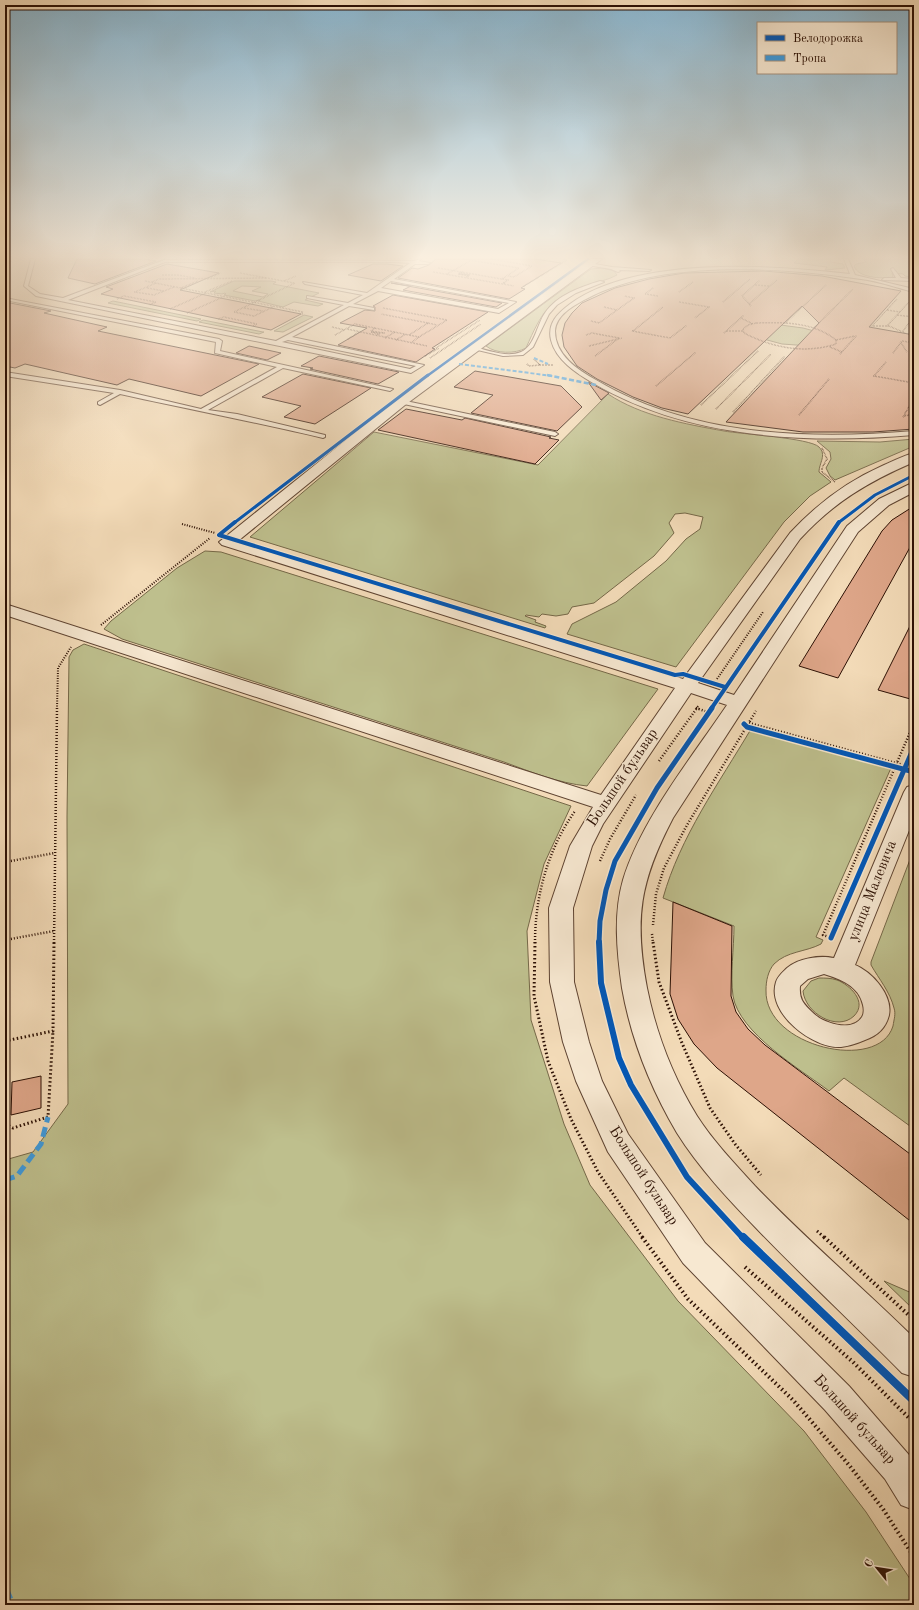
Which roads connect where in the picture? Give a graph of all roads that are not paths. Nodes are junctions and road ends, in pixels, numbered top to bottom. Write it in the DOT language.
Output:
graph roads {
  1 [pos="184,334"];
  2 [pos="233,334"];
  3 [pos="295,334"];
  4 [pos="492,334"];
  5 [pos="536,334"];
  6 [pos="554,334"];
  7 [pos="288,338"];
  8 [pos="277,343"];
  9 [pos="472,348"];
  10 [pos="282,366"];
  11 [pos="5,374"];
  12 [pos="390,389"];
  13 [pos="120,392"];
  14 [pos="400,402"];
  15 [pos="100,403"];
  16 [pos="202,411"];
  17 [pos="555,434"];
  18 [pos="914,434"];
  19 [pos="323,436"];
  20 [pos="914,457"];
  21 [pos="914,486"];
  22 [pos="5,609"];
  23 [pos="690,697"];
  24 [pos="733,706"];
  25 [pos="914,792"];
  26 [pos="604,803"];
  27 [pos="841,969"];
  28 [pos="914,1361"];
  29 [pos="914,1492"];
  1 -- 10 [label="lane"];
  2 -- 8 [label="lane"];
  3 -- 7 [label="lane"];
  4 -- 9 [label="street"];
  5 -- 9 [label="lane"];
  6 -- 18 [label="lane"];
  7 -- 8 [label="lane"];
  7 -- 8 [label="lane"];
  9 -- 14 [label="street"];
  10 -- 12 [label="lane"];
  10 -- 16 [label="lane"];
  11 -- 13 [label="lane"];
  13 -- 15 [label="lane"];
  13 -- 16 [label="lane"];
  14 -- 17 [label="lane"];
  14 -- 23 [label="street"];
  16 -- 19 [label="lane"];
  20 -- 23 [label="street, Большой бульвар"];
  21 -- 24 [label="street"];
  22 -- 26 [label="street"];
  23 -- 24 [label="street"];
  23 -- 26 [label="street, Большой бульвар"];
  24 -- 28 [label="street"];
  25 -- 27 [label="street, улица Малевича"];
  26 -- 29 [label="street, Большой бульвар"];
}
